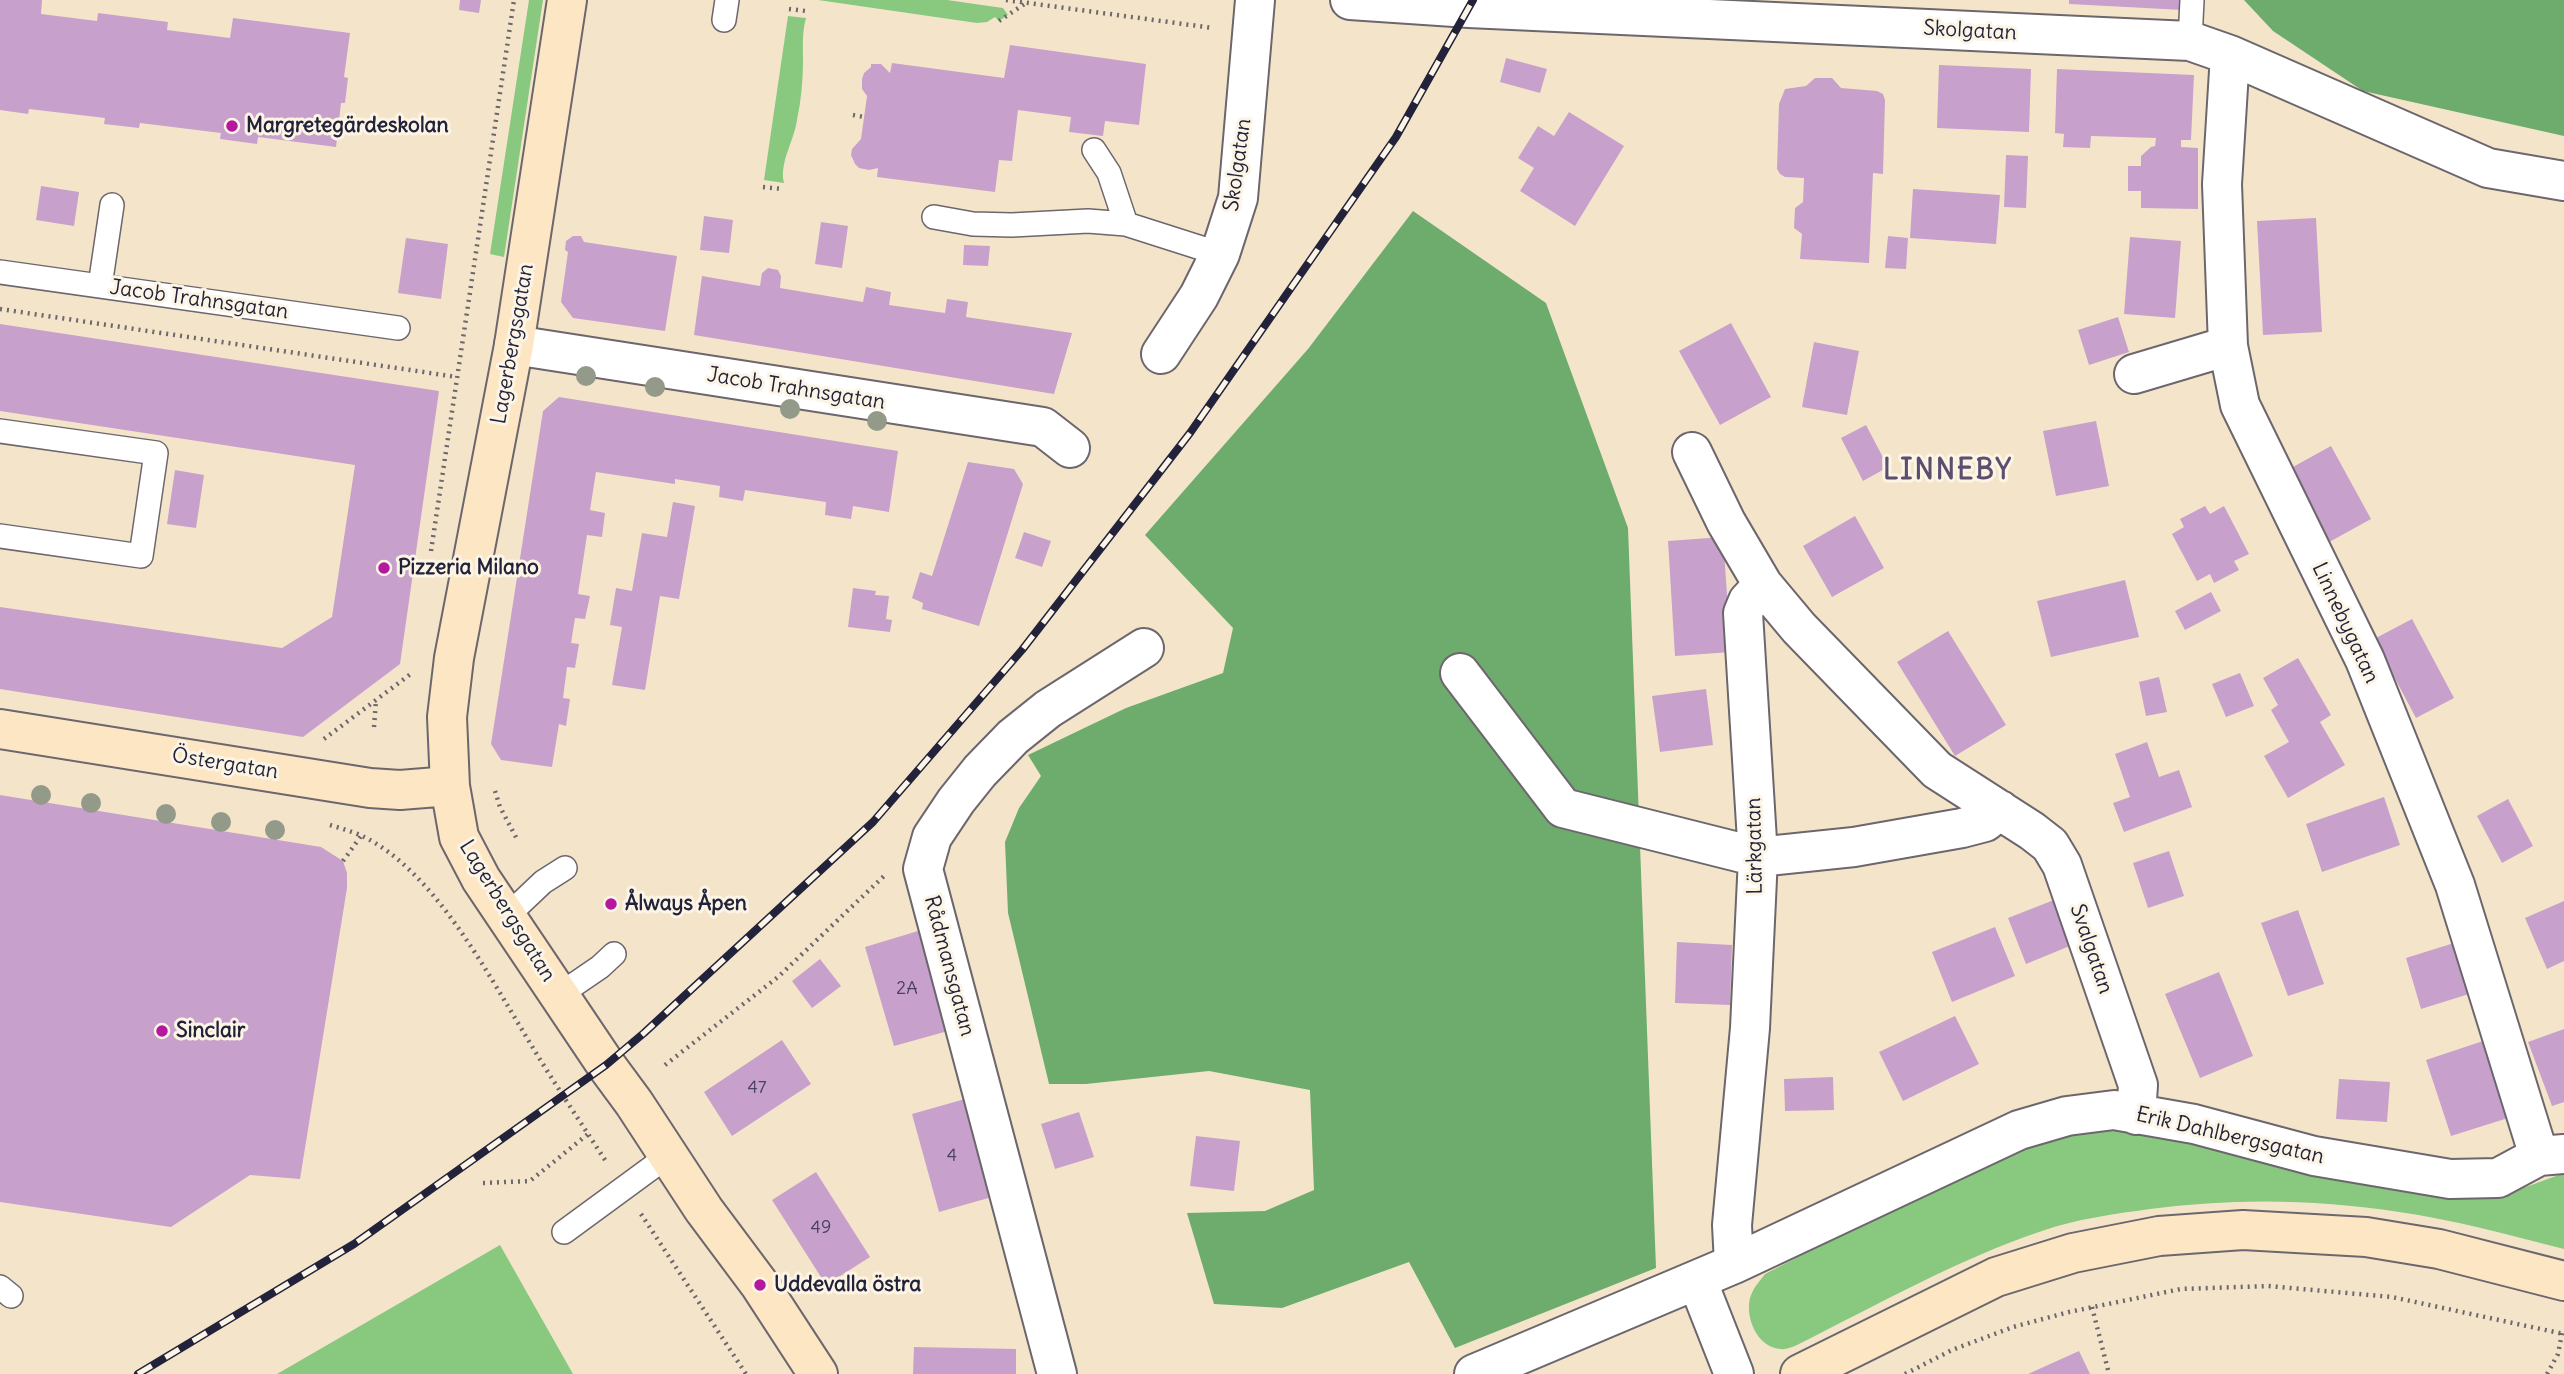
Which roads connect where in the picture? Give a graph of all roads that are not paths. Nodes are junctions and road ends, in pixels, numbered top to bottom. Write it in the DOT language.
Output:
graph roads {
  1 [pos="567,0"];
  2 [pos="1350,0"];
  3 [pos="2192,0"];
  4 [pos="1254,16"];
  5 [pos="2189,41"];
  6 [pos="2230,55"];
  7 [pos="1094,150"];
  8 [pos="2564,181"];
  9 [pos="112,205"];
  10 [pos="934,217"];
  11 [pos="1126,224"];
  12 [pos="1220,254"];
  13 [pos="0,272"];
  14 [pos="100,286"];
  15 [pos="398,328"];
  16 [pos="514,345"];
  17 [pos="2228,346"];
  18 [pos="1161,354"];
  19 [pos="2134,374"];
  20 [pos="0,431"];
  21 [pos="1070,449"];
  22 [pos="1692,452"];
  23 [pos="0,536"];
  24 [pos="1763,585"];
  25 [pos="1144,648"];
  26 [pos="1460,673"];
  27 [pos="0,729"];
  28 [pos="450,786"];
  29 [pos="2000,810"];
  30 [pos="1758,857"];
  31 [pos="565,868"];
  32 [pos="506,917"];
  33 [pos="614,954"];
  34 [pos="559,995"];
  35 [pos="2137,1115"];
  36 [pos="669,1155"];
  37 [pos="2552,1155"];
  38 [pos="564,1232"];
  39 [pos="1734,1264"];
  40 [pos="1697,1280"];
  41 [pos="2564,1281"];
  42 [pos="818,1374"];
  43 [pos="1057,1374"];
  44 [pos="1474,1374"];
  45 [pos="1734,1374"];
  46 [pos="1800,1374"];
  1 -- 16 [label="street, Lagerbergsgatan"];
  2 -- 5 [label="street, Skolgatan"];
  3 -- 5 [label="lane"];
  4 -- 12 [label="street, Skolgatan"];
  5 -- 6 [label="street, Skolgatan"];
  6 -- 8 [label="street, Skolgatan"];
  6 -- 17 [label="street, Linnebygatan"];
  7 -- 11 [label="lane"];
  9 -- 14 [label="lane"];
  10 -- 11 [label="lane"];
  11 -- 12 [label="lane"];
  12 -- 18 [label="street, Skolgatan"];
  13 -- 14 [label="lane, Jacob Trahnsgatan"];
  14 -- 15 [label="lane, Jacob Trahnsgatan"];
  16 -- 21 [label="street, Jacob Trahnsgatan"];
  16 -- 28 [label="street, Lagerbergsgatan"];
  17 -- 19 [label="street"];
  17 -- 37 [label="street, Linnebygatan"];
  20 -- 23 [label="lane"];
  22 -- 24 [label="street"];
  24 -- 29 [label="street, Svalgatan"];
  24 -- 30 [label="street, Lärkgatan"];
  25 -- 43 [label="street, Rådmansgatan"];
  26 -- 30 [label="street"];
  27 -- 28 [label="street, Östergatan"];
  28 -- 32 [label="street, Lagerbergsgatan"];
  29 -- 30 [label="street"];
  29 -- 35 [label="street, Svalgatan"];
  30 -- 39 [label="street, Lärkgatan"];
  31 -- 32 [label="lane"];
  32 -- 34 [label="street, Lagerbergsgatan"];
  33 -- 34 [label="lane"];
  34 -- 36 [label="street, Lagerbergsgatan"];
  35 -- 37 [label="street, Erik Dahlbergsgatan"];
  35 -- 39 [label="street, Erik Dahlbergsgatan"];
  36 -- 38 [label="lane"];
  36 -- 42 [label="street, Lagerbergsgatan"];
  39 -- 40 [label="street, Erik Dahlbergsgatan"];
  40 -- 44 [label="street, Erik Dahlbergsgatan"];
  40 -- 45 [label="street"];
  41 -- 46 [label="street"];
}
